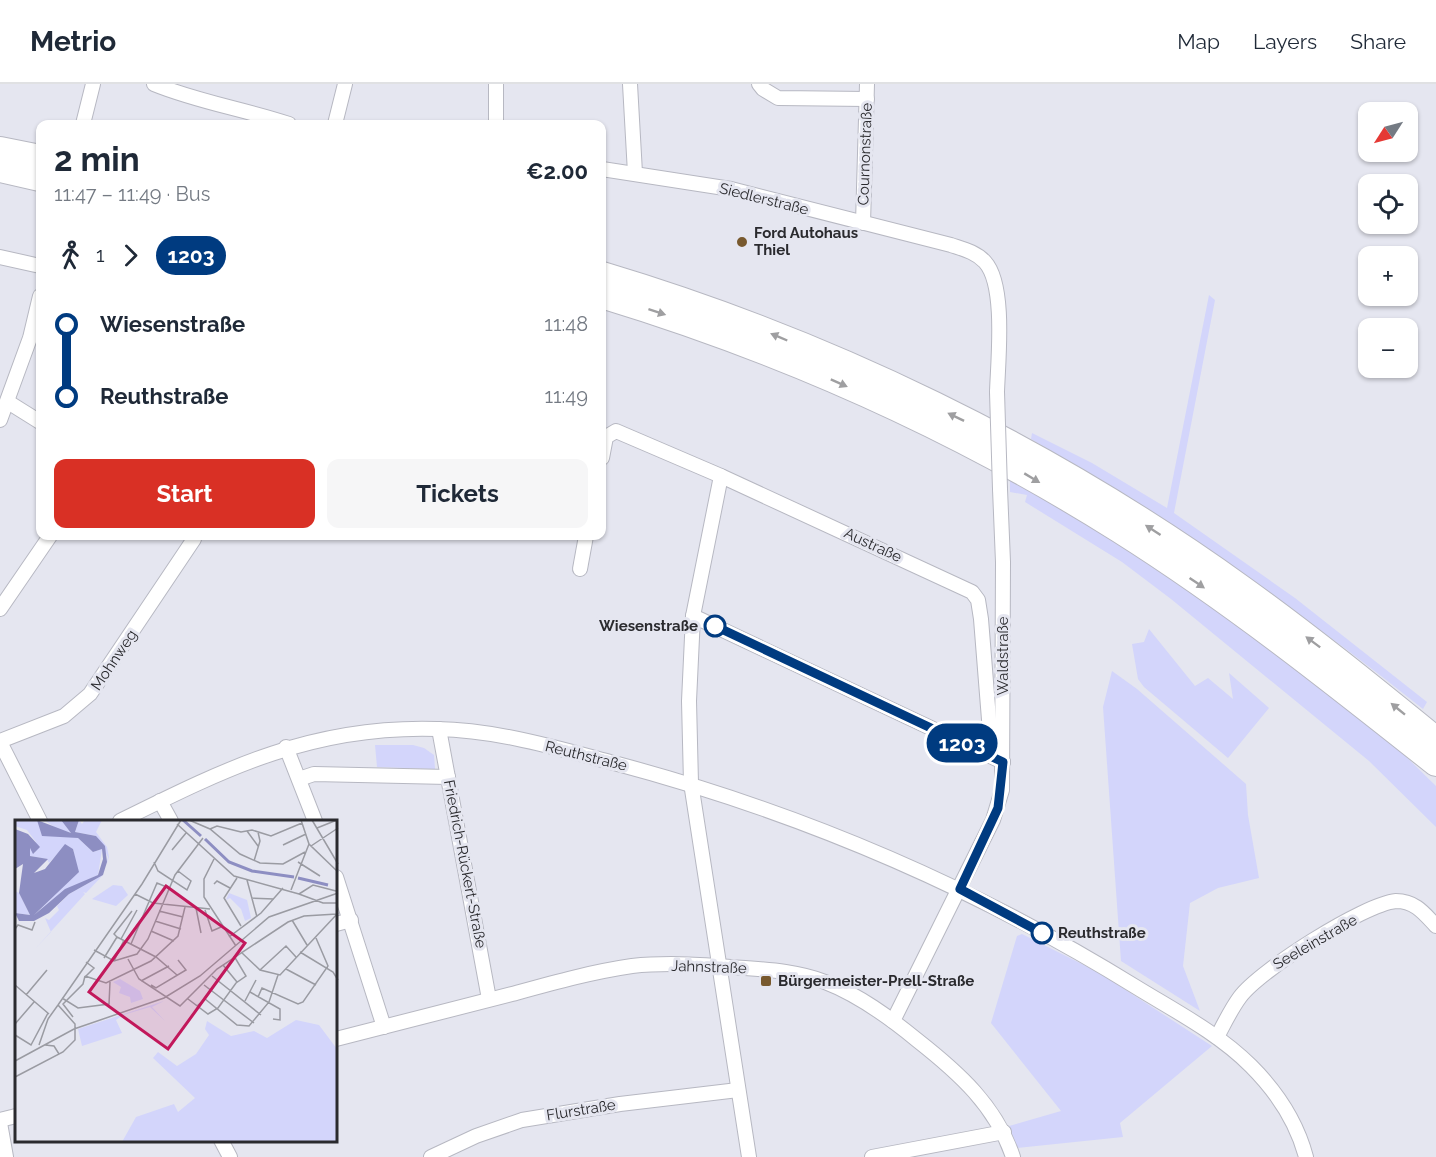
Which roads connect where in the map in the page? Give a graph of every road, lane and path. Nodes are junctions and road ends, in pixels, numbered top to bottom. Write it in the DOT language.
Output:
graph roads {
  1 [pos="93,84"];
  2 [pos="154,84"];
  3 [pos="193,84"];
  4 [pos="345,84"];
  5 [pos="496,84"];
  6 [pos="630,84"];
  7 [pos="759,84"];
  8 [pos="867,84"];
  9 [pos="188,98"];
  10 [pos="867,99"];
  11 [pos="84,120"];
  12 [pos="276,120"];
  13 [pos="336,120"];
  14 [pos="496,120"];
  15 [pos="0,150"];
  16 [pos="36,167"];
  17 [pos="36,168"];
  18 [pos="0,169"];
  19 [pos="606,169"];
  20 [pos="635,173"];
  21 [pos="863,223"];
  22 [pos="0,257"];
  23 [pos="36,265"];
  24 [pos="989,268"];
  25 [pos="606,276"];
  26 [pos="606,296"];
  27 [pos="36,313"];
  28 [pos="8,402"];
  29 [pos="0,420"];
  30 [pos="36,420"];
  31 [pos="606,437"];
  32 [pos="721,476"];
  33 [pos="47,540"];
  34 [pos="193,540"];
  35 [pos="585,540"];
  36 [pos="580,569"];
  37 [pos="0,609"];
  38 [pos="693,616"];
  39 [pos="439,729"];
  40 [pos="1436,740"];
  41 [pos="0,742"];
  42 [pos="286,747"];
  43 [pos="1003,762"];
  44 [pos="1436,763"];
  45 [pos="448,777"];
  46 [pos="299,779"];
  47 [pos="691,783"];
  48 [pos="160,801"];
  49 [pos="39,820"];
  50 [pos="122,820"];
  51 [pos="170,820"];
  52 [pos="315,820"];
  53 [pos="338,883"];
  54 [pos="960,889"];
  55 [pos="351,920"];
  56 [pos="338,923"];
  57 [pos="1436,926"];
  58 [pos="718,966"];
  59 [pos="489,999"];
  60 [pos="893,1021"];
  61 [pos="384,1027"];
  62 [pos="1217,1037"];
  63 [pos="338,1038"];
  64 [pos="738,1090"];
  65 [pos="15,1116"];
  66 [pos="0,1121"];
  67 [pos="1004,1132"];
  68 [pos="222,1142"];
  69 [pos="6,1157"];
  70 [pos="230,1157"];
  71 [pos="431,1157"];
  72 [pos="749,1157"];
  73 [pos="872,1157"];
  74 [pos="1013,1157"];
  75 [pos="1306,1157"];
  1 -- 11 [label="street"];
  2 -- 9 [label="street"];
  3 -- 9 [label="street"];
  4 -- 13 [label="street"];
  5 -- 14 [label="street"];
  6 -- 20 [label="street"];
  7 -- 10 [label="street"];
  8 -- 10 [label="street, Cournonstraße"];
  9 -- 12 [label="street"];
  10 -- 21 [label="street, Cournonstraße"];
  15 -- 16 [label="highway"];
  17 -- 18 [label="highway"];
  19 -- 20 [label="street, Siedlerstraße"];
  20 -- 21 [label="street, Siedlerstraße"];
  21 -- 24 [label="street, Siedlerstraße"];
  22 -- 23 [label="street"];
  24 -- 43 [label="street, Waldstraße, bridge"];
  40 -- 25 [label="highway, one-way"];
  26 -- 44 [label="highway, one-way"];
  27 -- 28 [label="street"];
  28 -- 29 [label="street"];
  28 -- 30 [label="street"];
  31 -- 32 [label="street, Austraße"];
  32 -- 38 [label="street"];
  32 -- 43 [label="street, Austraße"];
  33 -- 37 [label="street"];
  34 -- 41 [label="street, Mohnweg"];
  35 -- 36 [label="street"];
  38 -- 43 [label="street"];
  38 -- 47 [label="street"];
  39 -- 42 [label="street, Reuthstraße"];
  39 -- 45 [label="street, Friedrich-Rückert-Straße"];
  39 -- 47 [label="street, Reuthstraße"];
  41 -- 49 [label="street"];
  42 -- 46 [label="street"];
  42 -- 48 [label="street, Reuthstraße"];
  43 -- 54 [label="street, Waldstraße"];
  45 -- 46 [label="street"];
  45 -- 59 [label="street, Friedrich-Rückert-Straße"];
  46 -- 52 [label="street"];
  47 -- 54 [label="street, Reuthstraße"];
  47 -- 58 [label="street"];
  48 -- 50 [label="street, Reuthstraße"];
  48 -- 51 [label="street"];
  53 -- 55 [label="street"];
  54 -- 60 [label="street, Waldstraße"];
  54 -- 62 [label="street, Reuthstraße"];
  55 -- 56 [label="street"];
  55 -- 61 [label="street"];
  57 -- 62 [label="street, Seeleinstraße"];
  58 -- 59 [label="street, Jahnstraße"];
  58 -- 60 [label="street, Jahnstraße"];
  58 -- 64 [label="street"];
  59 -- 61 [label="street, Jahnstraße"];
  60 -- 67 [label="street, Jahnstraße"];
  61 -- 63 [label="street, Jahnstraße"];
  62 -- 75 [label="street, Reuthstraße"];
  64 -- 71 [label="street, Flurstraße"];
  64 -- 72 [label="street"];
  65 -- 66 [label="street"];
  66 -- 69 [label="street"];
  67 -- 73 [label="street"];
  67 -- 74 [label="street, Jahnstraße"];
  68 -- 70 [label="street"];
}
